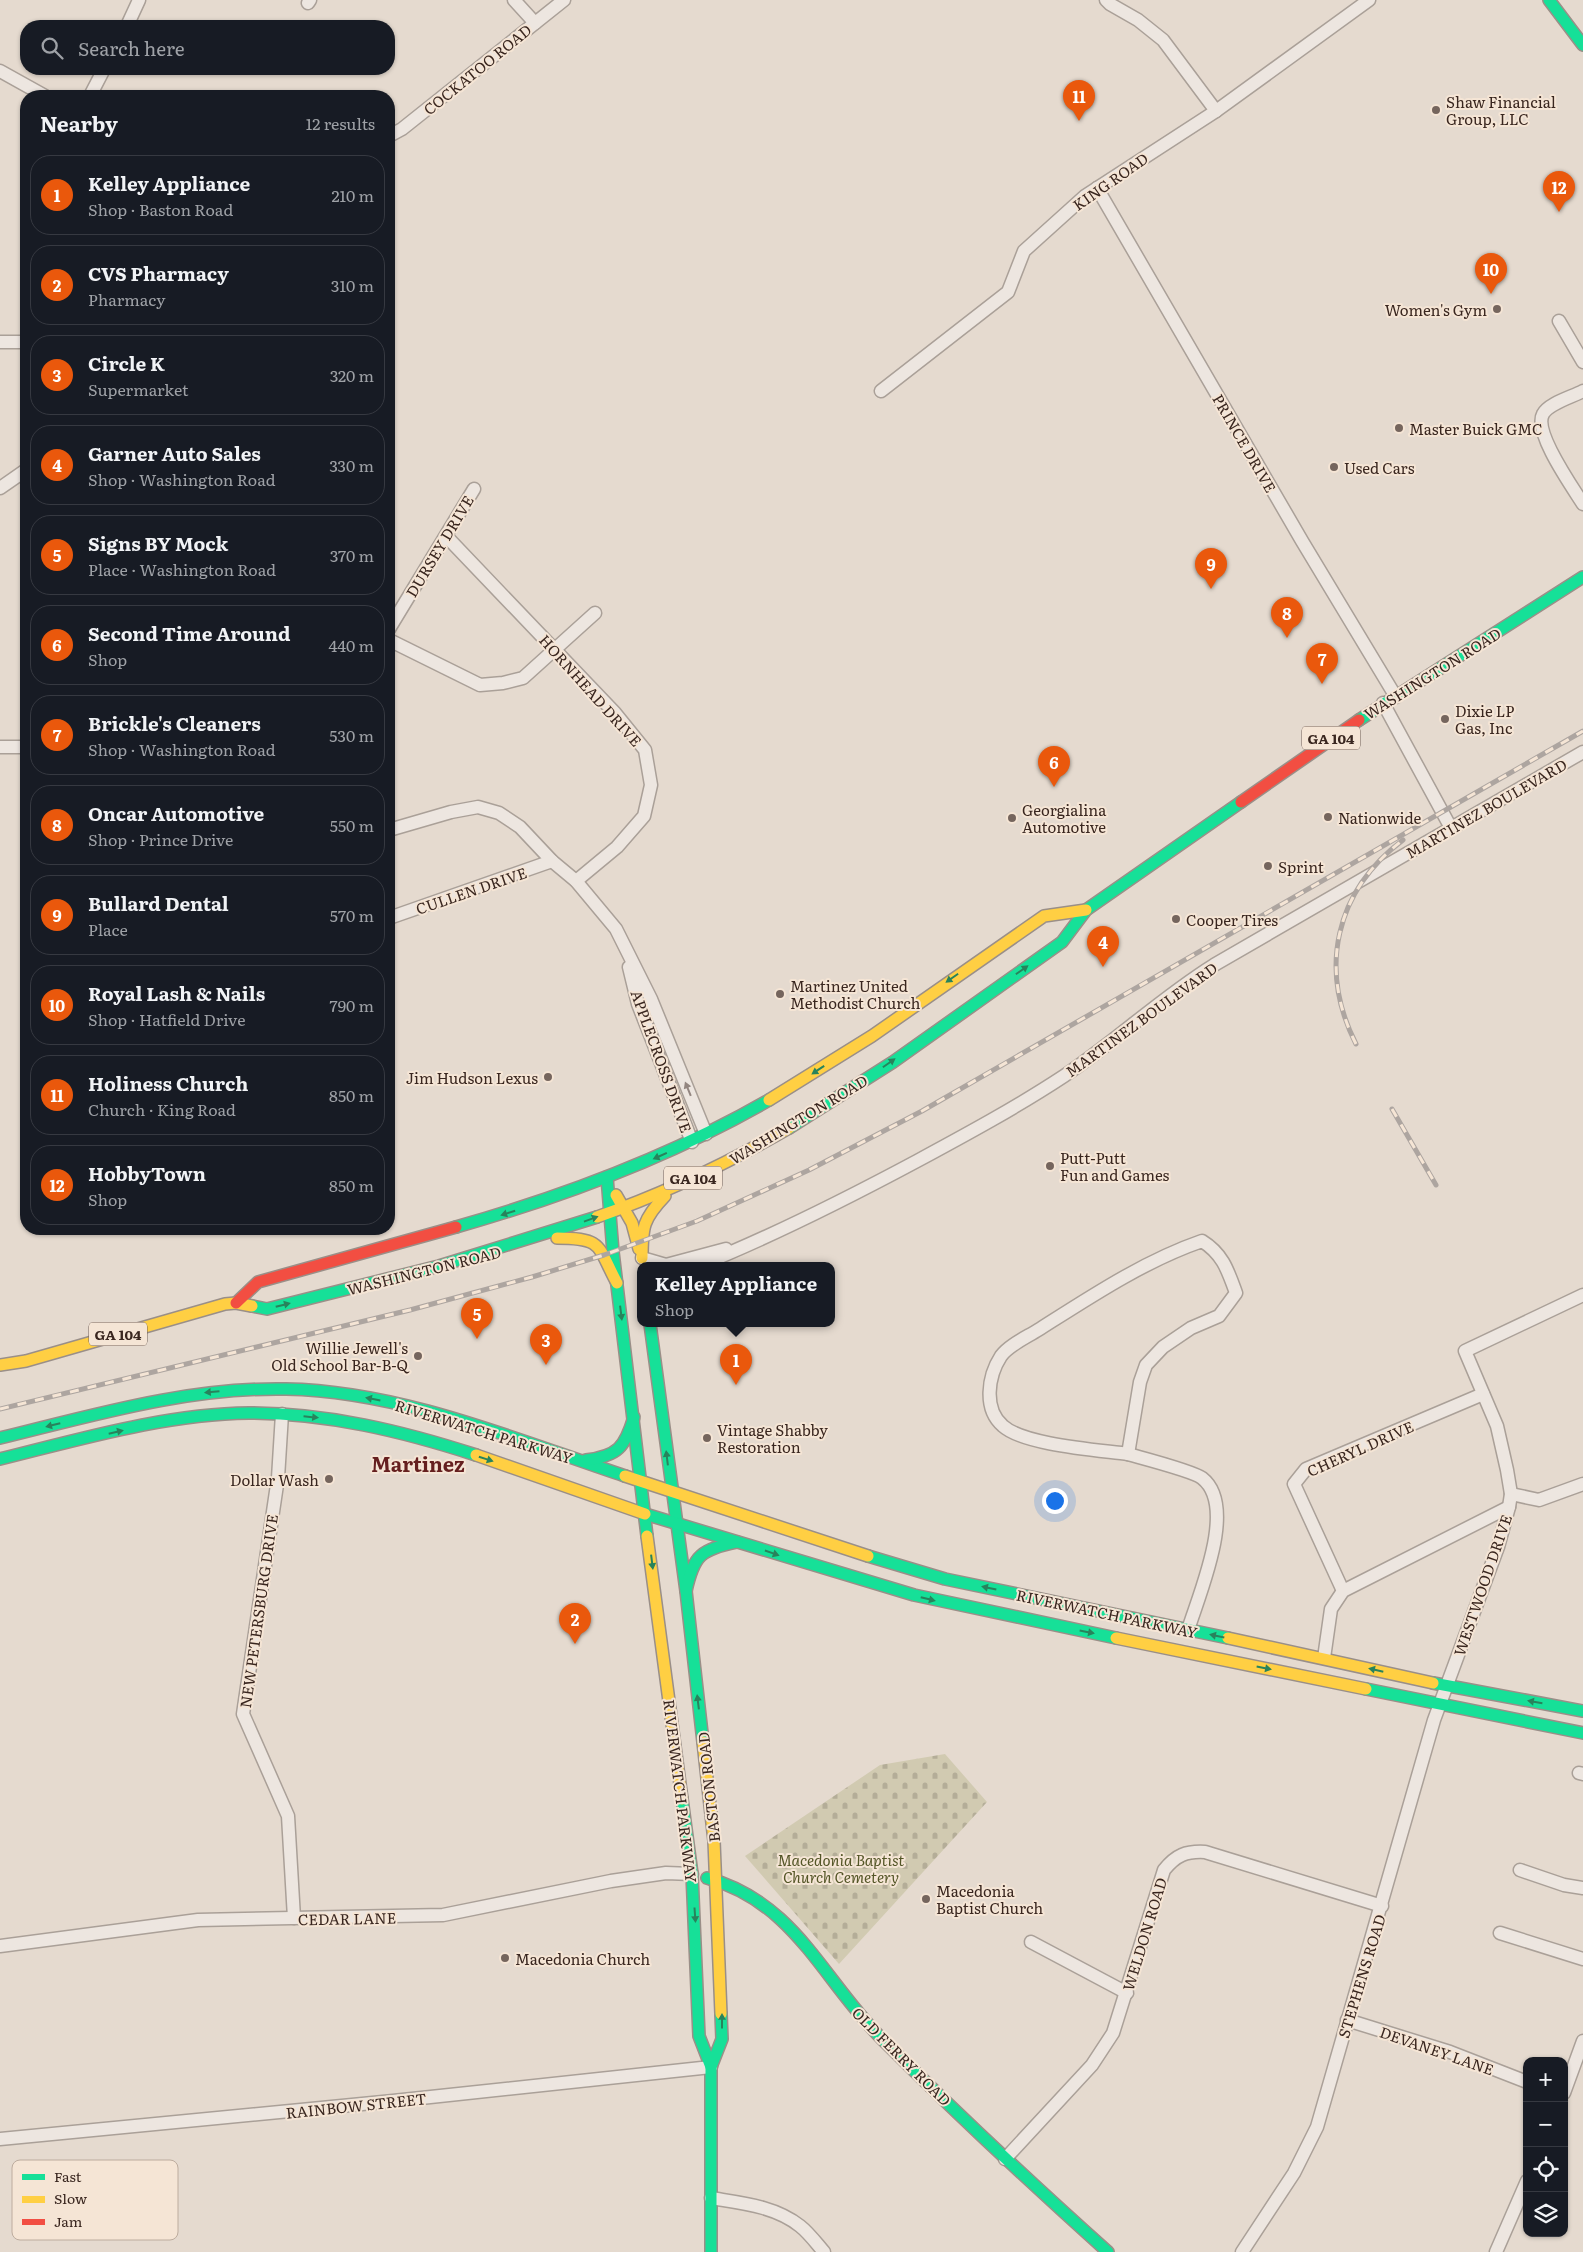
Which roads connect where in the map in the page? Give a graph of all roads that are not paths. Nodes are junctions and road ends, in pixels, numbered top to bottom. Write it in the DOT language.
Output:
graph roads {
  1 [pos="140,0"];
  2 [pos="514,0"];
  3 [pos="564,0"];
  4 [pos="1106,0"];
  5 [pos="1369,0"];
  6 [pos="1549,0"];
  7 [pos="130,20"];
  8 [pos="534,23"];
  9 [pos="1583,45"];
  10 [pos="0,71"];
  11 [pos="101,75"];
  12 [pos="33,90"];
  13 [pos="93,90"];
  14 [pos="1216,111"];
  15 [pos="395,133"];
  16 [pos="1097,188"];
  17 [pos="1559,321"];
  18 [pos="0,342"];
  19 [pos="20,342"];
  20 [pos="1583,362"];
  21 [pos="880,391"];
  22 [pos="1583,391"];
  23 [pos="20,474"];
  24 [pos="0,488"];
  25 [pos="474,489"];
  26 [pos="1583,504"];
  27 [pos="446,536"];
  28 [pos="1583,577"];
  29 [pos="595,613"];
  30 [pos="395,619"];
  31 [pos="395,643"];
  32 [pos="555,649"];
  33 [pos="1396,697"];
  34 [pos="1383,703"];
  35 [pos="0,747"];
  36 [pos="20,747"];
  37 [pos="1583,752"];
  38 [pos="395,828"];
  39 [pos="1451,828"];
  40 [pos="552,861"];
  41 [pos="576,881"];
  42 [pos="1086,910"];
  43 [pos="395,916"];
  44 [pos="625,950"];
  45 [pos="706,1134"];
  46 [pos="692,1142"];
  47 [pos="607,1177"];
  48 [pos="675,1186"];
  49 [pos="624,1208"];
  50 [pos="609,1213"];
  51 [pos="537,1239"];
  52 [pos="745,1245"];
  53 [pos="642,1262"];
  54 [pos="673,1262"];
  55 [pos="707,1262"];
  56 [pos="617,1284"];
  57 [pos="1583,1295"];
  58 [pos="236,1303"];
  59 [pos="650,1327"];
  60 [pos="0,1365"];
  61 [pos="1483,1394"];
  62 [pos="282,1414"];
  63 [pos="634,1417"];
  64 [pos="418,1423"];
  65 [pos="0,1438"];
  66 [pos="1128,1454"];
  67 [pos="0,1459"];
  68 [pos="581,1461"];
  69 [pos="641,1480"];
  70 [pos="1583,1484"];
  71 [pos="671,1489"];
  72 [pos="1510,1501"];
  73 [pos="644,1514"];
  74 [pos="676,1523"];
  75 [pos="739,1542"];
  76 [pos="686,1591"];
  77 [pos="1343,1591"];
  78 [pos="1188,1630"];
  79 [pos="1324,1658"];
  80 [pos="1446,1686"];
  81 [pos="1440,1705"];
  82 [pos="1583,1711"];
  83 [pos="1583,1733"];
  84 [pos="1520,1870"];
  85 [pos="692,1874"];
  86 [pos="716,1881"];
  87 [pos="1583,1888"];
  88 [pos="1382,1906"];
  89 [pos="294,1918"];
  90 [pos="1500,1934"];
  91 [pos="1031,1942"];
  92 [pos="0,1946"];
  93 [pos="1583,1959"];
  94 [pos="1127,1993"];
  95 [pos="1347,2020"];
  96 [pos="1583,2041"];
  97 [pos="711,2068"];
  98 [pos="1523,2080"];
  99 [pos="1568,2082"];
  100 [pos="0,2139"];
  101 [pos="1005,2160"];
  102 [pos="1523,2190"];
  103 [pos="711,2198"];
  104 [pos="711,2252"];
  105 [pos="824,2252"];
  106 [pos="1108,2252"];
  107 [pos="1242,2252"];
  108 [pos="1496,2252"];
  1 -- 7 [label="street"];
  2 -- 8 [label="street"];
  3 -- 8 [label="street, COCKATOO ROAD"];
  4 -- 14 [label="street"];
  5 -- 14 [label="street, KING ROAD"];
  6 -- 9 [label="main road"];
  8 -- 15 [label="street, COCKATOO ROAD"];
  10 -- 12 [label="street"];
  11 -- 13 [label="street"];
  14 -- 16 [label="street, KING ROAD"];
  16 -- 21 [label="street, KING ROAD"];
  16 -- 33 [label="street, PRINCE DRIVE"];
  17 -- 20 [label="street"];
  18 -- 19 [label="street"];
  22 -- 26 [label="street"];
  23 -- 24 [label="street"];
  25 -- 27 [label="street, DURSEY DRIVE"];
  27 -- 30 [label="street, DURSEY DRIVE"];
  27 -- 32 [label="street, HORNHEAD DRIVE"];
  28 -- 33 [label="main road, WASHINGTON ROAD / GA 104"];
  29 -- 32 [label="street"];
  31 -- 32 [label="street"];
  32 -- 41 [label="street, HORNHEAD DRIVE"];
  33 -- 34 [label="main road, WASHINGTON ROAD / GA 104"];
  34 -- 39 [label="street"];
  34 -- 42 [label="main road, WASHINGTON ROAD / GA 104"];
  35 -- 36 [label="street"];
  37 -- 39 [label="street, MARTINEZ BOULEVARD"];
  38 -- 40 [label="street, APPLECROSS DRIVE"];
  39 -- 52 [label="street, MARTINEZ BOULEVARD"];
  40 -- 41 [label="street, APPLECROSS DRIVE"];
  40 -- 43 [label="street, CULLEN DRIVE"];
  41 -- 44 [label="street, APPLECROSS DRIVE"];
  42 -- 45 [label="main road, WASHINGTON ROAD / GA 104, one-way"];
  48 -- 42 [label="main road, WASHINGTON ROAD / GA 104, one-way"];
  45 -- 44 [label="street, APPLECROSS DRIVE, one-way"];
  44 -- 46 [label="street, APPLECROSS DRIVE"];
  45 -- 46 [label="main road, WASHINGTON ROAD / GA 104"];
  46 -- 47 [label="main road, WASHINGTON ROAD / GA 104, one-way"];
  47 -- 49 [label="main road"];
  47 -- 50 [label="main road, RIVERWATCH PARKWAY"];
  47 -- 58 [label="main road, WASHINGTON ROAD / GA 104, one-way"];
  48 -- 49 [label="main road, WASHINGTON ROAD / GA 104"];
  48 -- 53 [label="main road"];
  49 -- 50 [label="main road, WASHINGTON ROAD / GA 104"];
  49 -- 53 [label="main road"];
  51 -- 50 [label="main road, WASHINGTON ROAD / GA 104, one-way"];
  50 -- 56 [label="main road, RIVERWATCH PARKWAY"];
  51 -- 56 [label="main road"];
  58 -- 51 [label="main road, WASHINGTON ROAD / GA 104, one-way"];
  52 -- 54 [label="street, MARTINEZ BOULEVARD"];
  52 -- 55 [label="street, MARTINEZ BOULEVARD"];
  56 -- 63 [label="main road, RIVERWATCH PARKWAY, one-way"];
  57 -- 61 [label="street, WESTWOOD DRIVE"];
  58 -- 60 [label="main road, WASHINGTON ROAD / GA 104"];
  71 -- 59 [label="main road, BASTON ROAD, one-way"];
  61 -- 72 [label="street, WESTWOOD DRIVE"];
  61 -- 77 [label="street, CHERYL DRIVE"];
  62 -- 64 [label="main road, RIVERWATCH PARKWAY, one-way"];
  67 -- 62 [label="main road, RIVERWATCH PARKWAY, one-way"];
  62 -- 89 [label="street, NEW PETERSBURG DRIVE"];
  63 -- 68 [label="main road"];
  63 -- 69 [label="main road, RIVERWATCH PARKWAY"];
  64 -- 65 [label="main road, RIVERWATCH PARKWAY, one-way"];
  64 -- 68 [label="main road, RIVERWATCH PARKWAY"];
  64 -- 73 [label="main road, RIVERWATCH PARKWAY, one-way"];
  66 -- 66 [label="street"];
  66 -- 78 [label="street"];
  68 -- 69 [label="main road, RIVERWATCH PARKWAY"];
  69 -- 71 [label="main road, RIVERWATCH PARKWAY"];
  69 -- 73 [label="main road, RIVERWATCH PARKWAY"];
  70 -- 72 [label="street"];
  71 -- 74 [label="main road, BASTON ROAD"];
  78 -- 71 [label="main road, RIVERWATCH PARKWAY, one-way"];
  72 -- 77 [label="street"];
  72 -- 80 [label="street, WESTWOOD DRIVE"];
  73 -- 74 [label="main road, RIVERWATCH PARKWAY"];
  73 -- 85 [label="main road, RIVERWATCH PARKWAY, one-way"];
  74 -- 75 [label="main road, RIVERWATCH PARKWAY"];
  74 -- 76 [label="main road, BASTON ROAD"];
  75 -- 76 [label="main road"];
  75 -- 81 [label="main road, RIVERWATCH PARKWAY, one-way"];
  86 -- 76 [label="main road, BASTON ROAD, one-way"];
  77 -- 79 [label="street"];
  79 -- 78 [label="main road, RIVERWATCH PARKWAY, one-way"];
  80 -- 79 [label="main road, RIVERWATCH PARKWAY, one-way"];
  80 -- 81 [label="street, STEPHENS ROAD"];
  82 -- 80 [label="main road, RIVERWATCH PARKWAY, one-way"];
  81 -- 83 [label="main road, RIVERWATCH PARKWAY"];
  81 -- 88 [label="street, STEPHENS ROAD"];
  84 -- 87 [label="street"];
  85 -- 86 [label="main road, OLD FERRY ROAD"];
  85 -- 89 [label="street, CEDAR LANE"];
  85 -- 97 [label="main road, RIVERWATCH PARKWAY, one-way"];
  97 -- 86 [label="main road, BASTON ROAD, one-way"];
  86 -- 101 [label="main road, OLD FERRY ROAD"];
  88 -- 94 [label="street, WELDON ROAD"];
  88 -- 95 [label="street, STEPHENS ROAD"];
  89 -- 92 [label="street, CEDAR LANE"];
  90 -- 93 [label="street"];
  91 -- 94 [label="street"];
  94 -- 101 [label="street, WELDON ROAD"];
  95 -- 98 [label="street, DEVANEY LANE"];
  95 -- 107 [label="street, STEPHENS ROAD"];
  96 -- 99 [label="street"];
  97 -- 100 [label="street, RAINBOW STREET"];
  97 -- 103 [label="main road, BASTON ROAD"];
  101 -- 106 [label="main road, OLD FERRY ROAD"];
  102 -- 108 [label="street"];
  103 -- 104 [label="main road, BASTON ROAD"];
  103 -- 105 [label="street"];
}
